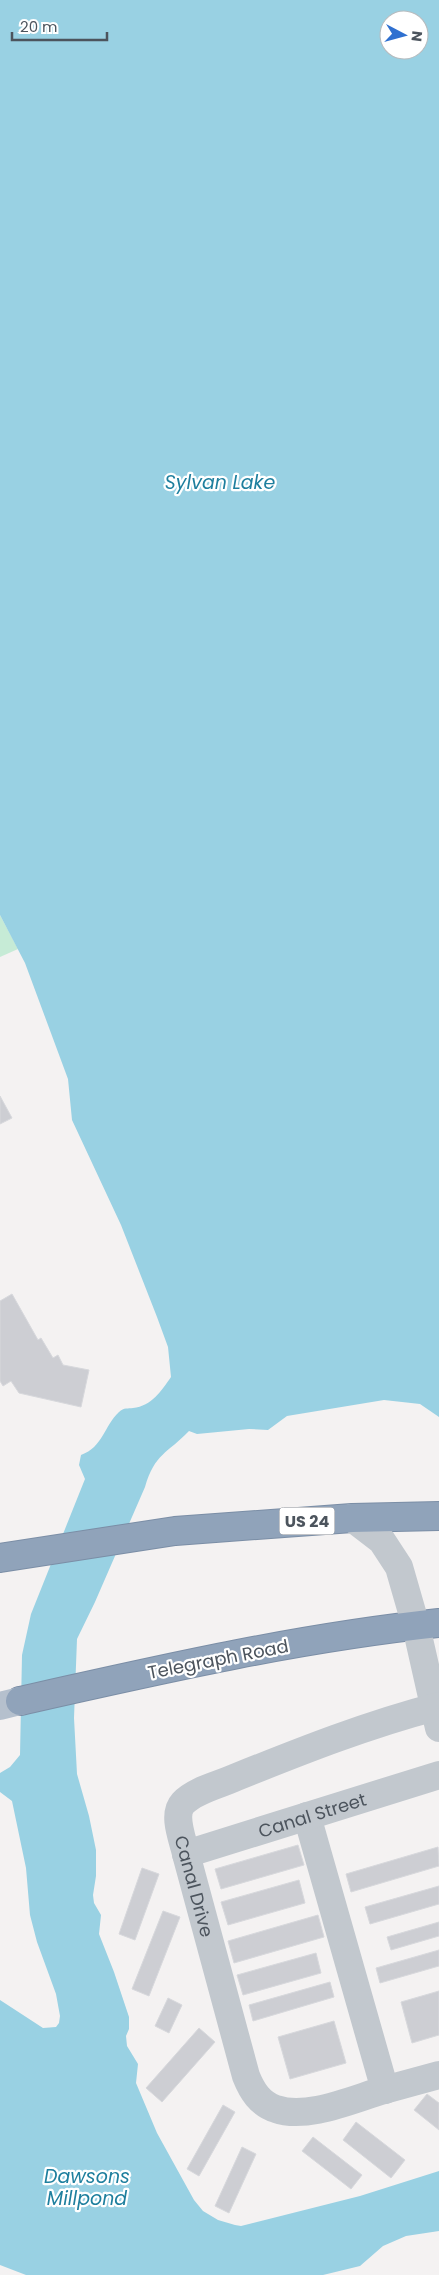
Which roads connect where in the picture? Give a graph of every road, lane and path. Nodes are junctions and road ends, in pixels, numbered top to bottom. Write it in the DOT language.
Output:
graph roads {
  1 [pos="439,1516"];
  2 [pos="352,1518"];
  3 [pos="0,1558"];
  4 [pos="427,1625"];
  5 [pos="10,1704"];
  6 [pos="437,1714"];
  7 [pos="439,1774"];
  8 [pos="307,1816"];
  9 [pos="186,1854"];
  10 [pos="439,2075"];
  11 [pos="385,2090"];
  1 -- 2 [label="highway, US 24"];
  2 -- 3 [label="highway, US 24"];
  2 -- 4 [label="street, Canal Drive"];
  4 -- 5 [label="highway, Telegraph Road"];
  4 -- 6 [label="street, Canal Drive"];
  6 -- 9 [label="street, Canal Drive"];
  7 -- 8 [label="street, Canal Street"];
  8 -- 9 [label="street, Canal Street"];
  8 -- 11 [label="street"];
  9 -- 11 [label="street, Canal Drive"];
  10 -- 11 [label="street, Canal Drive"];
}
